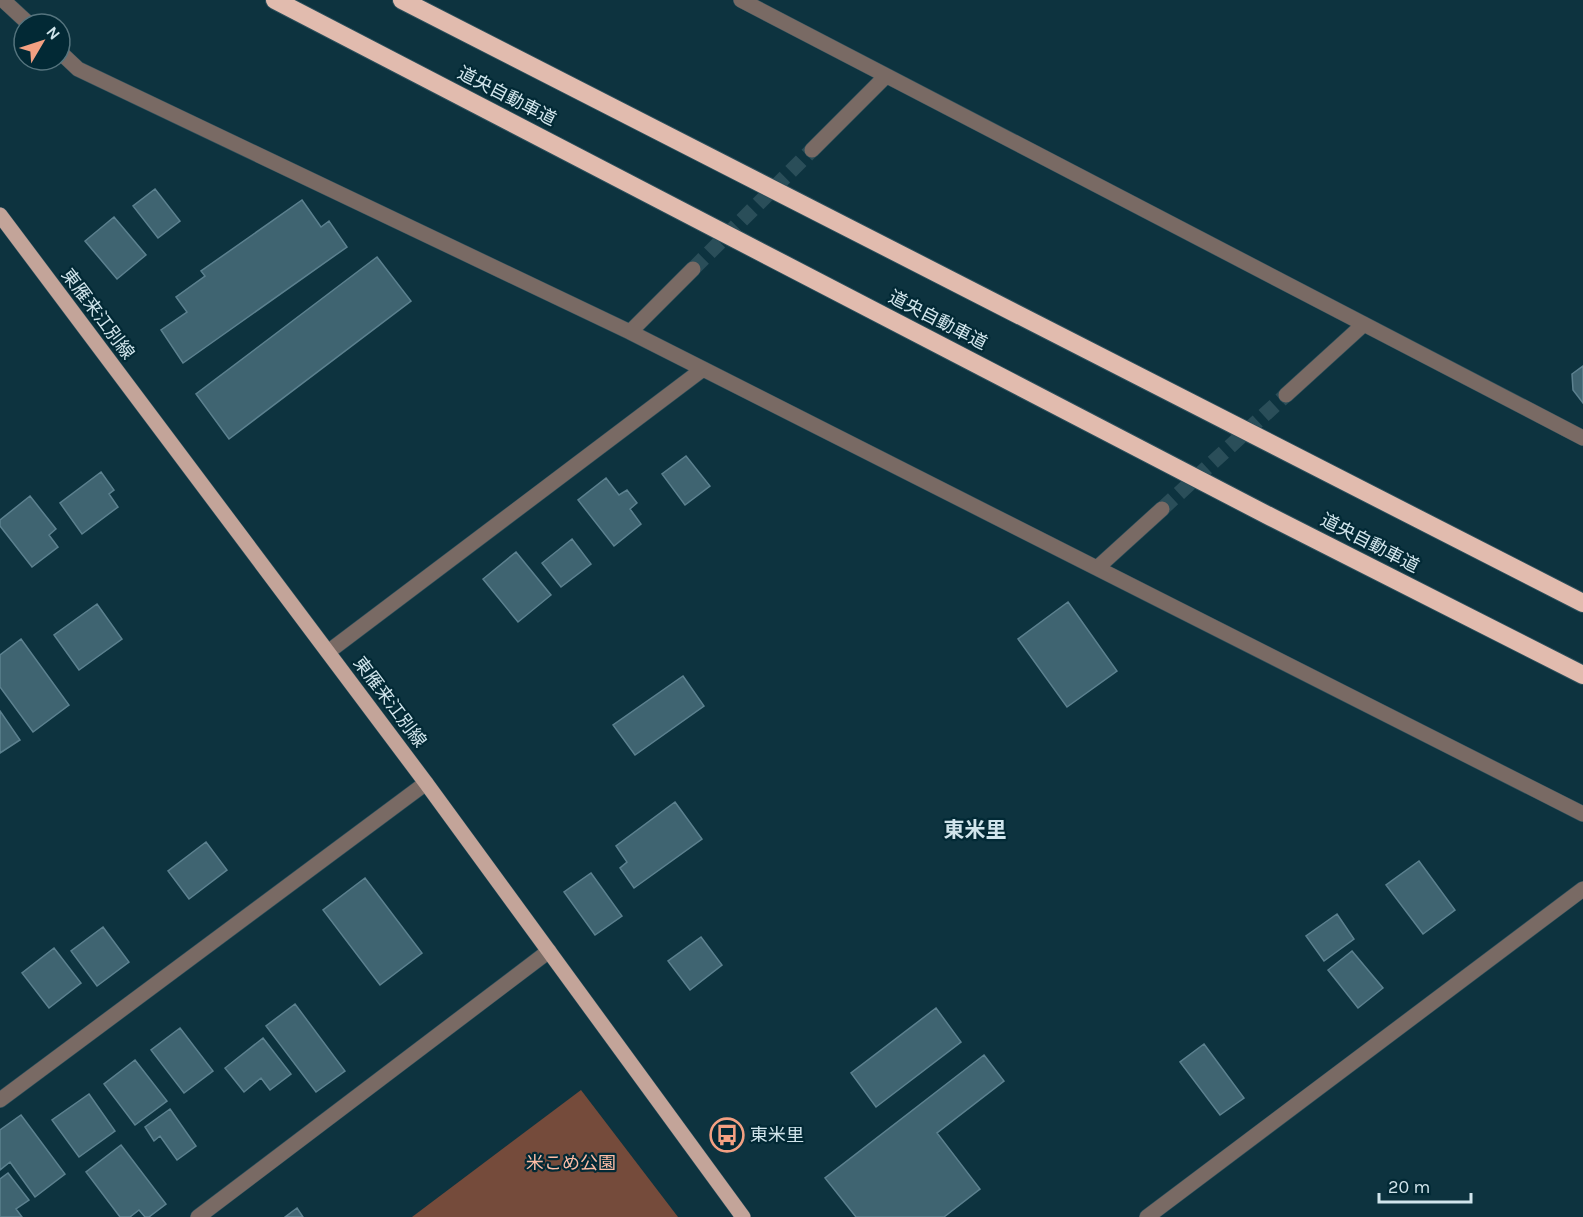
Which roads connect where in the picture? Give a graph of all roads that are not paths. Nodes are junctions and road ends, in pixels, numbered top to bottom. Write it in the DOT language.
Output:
graph roads {
  1 [pos="3,0"];
  2 [pos="275,0"];
  3 [pos="402,0"];
  4 [pos="741,0"];
  5 [pos="16,12"];
  6 [pos="72,63"];
  7 [pos="886,76"];
  8 [pos="812,150"];
  9 [pos="0,215"];
  10 [pos="693,269"];
  11 [pos="1364,324"];
  12 [pos="630,332"];
  13 [pos="703,369"];
  14 [pos="1286,395"];
  15 [pos="1583,438"];
  16 [pos="1162,509"];
  17 [pos="1097,568"];
  18 [pos="1583,603"];
  19 [pos="328,652"];
  20 [pos="1583,675"];
  21 [pos="426,783"];
  22 [pos="1583,814"];
  23 [pos="1583,889"];
  24 [pos="549,951"];
  25 [pos="0,1100"];
  26 [pos="198,1217"];
  27 [pos="743,1217"];
  28 [pos="1147,1217"];
  1 -- 5 [label="street"];
  2 -- 20 [label="highway, 道央自動車道"];
  3 -- 18 [label="highway, 道央自動車道"];
  4 -- 7 [label="street"];
  6 -- 12 [label="street"];
  7 -- 8 [label="street"];
  7 -- 11 [label="street"];
  9 -- 19 [label="main road, 東雁来江別線"];
  10 -- 12 [label="street"];
  11 -- 14 [label="street"];
  11 -- 15 [label="street"];
  12 -- 13 [label="street"];
  13 -- 17 [label="street"];
  13 -- 19 [label="street"];
  16 -- 17 [label="street"];
  17 -- 22 [label="street"];
  19 -- 21 [label="main road, 東雁来江別線"];
  21 -- 24 [label="main road, 東雁来江別線"];
  21 -- 25 [label="street"];
  23 -- 28 [label="street"];
  24 -- 26 [label="street"];
  24 -- 27 [label="main road, 東雁来江別線"];
}
